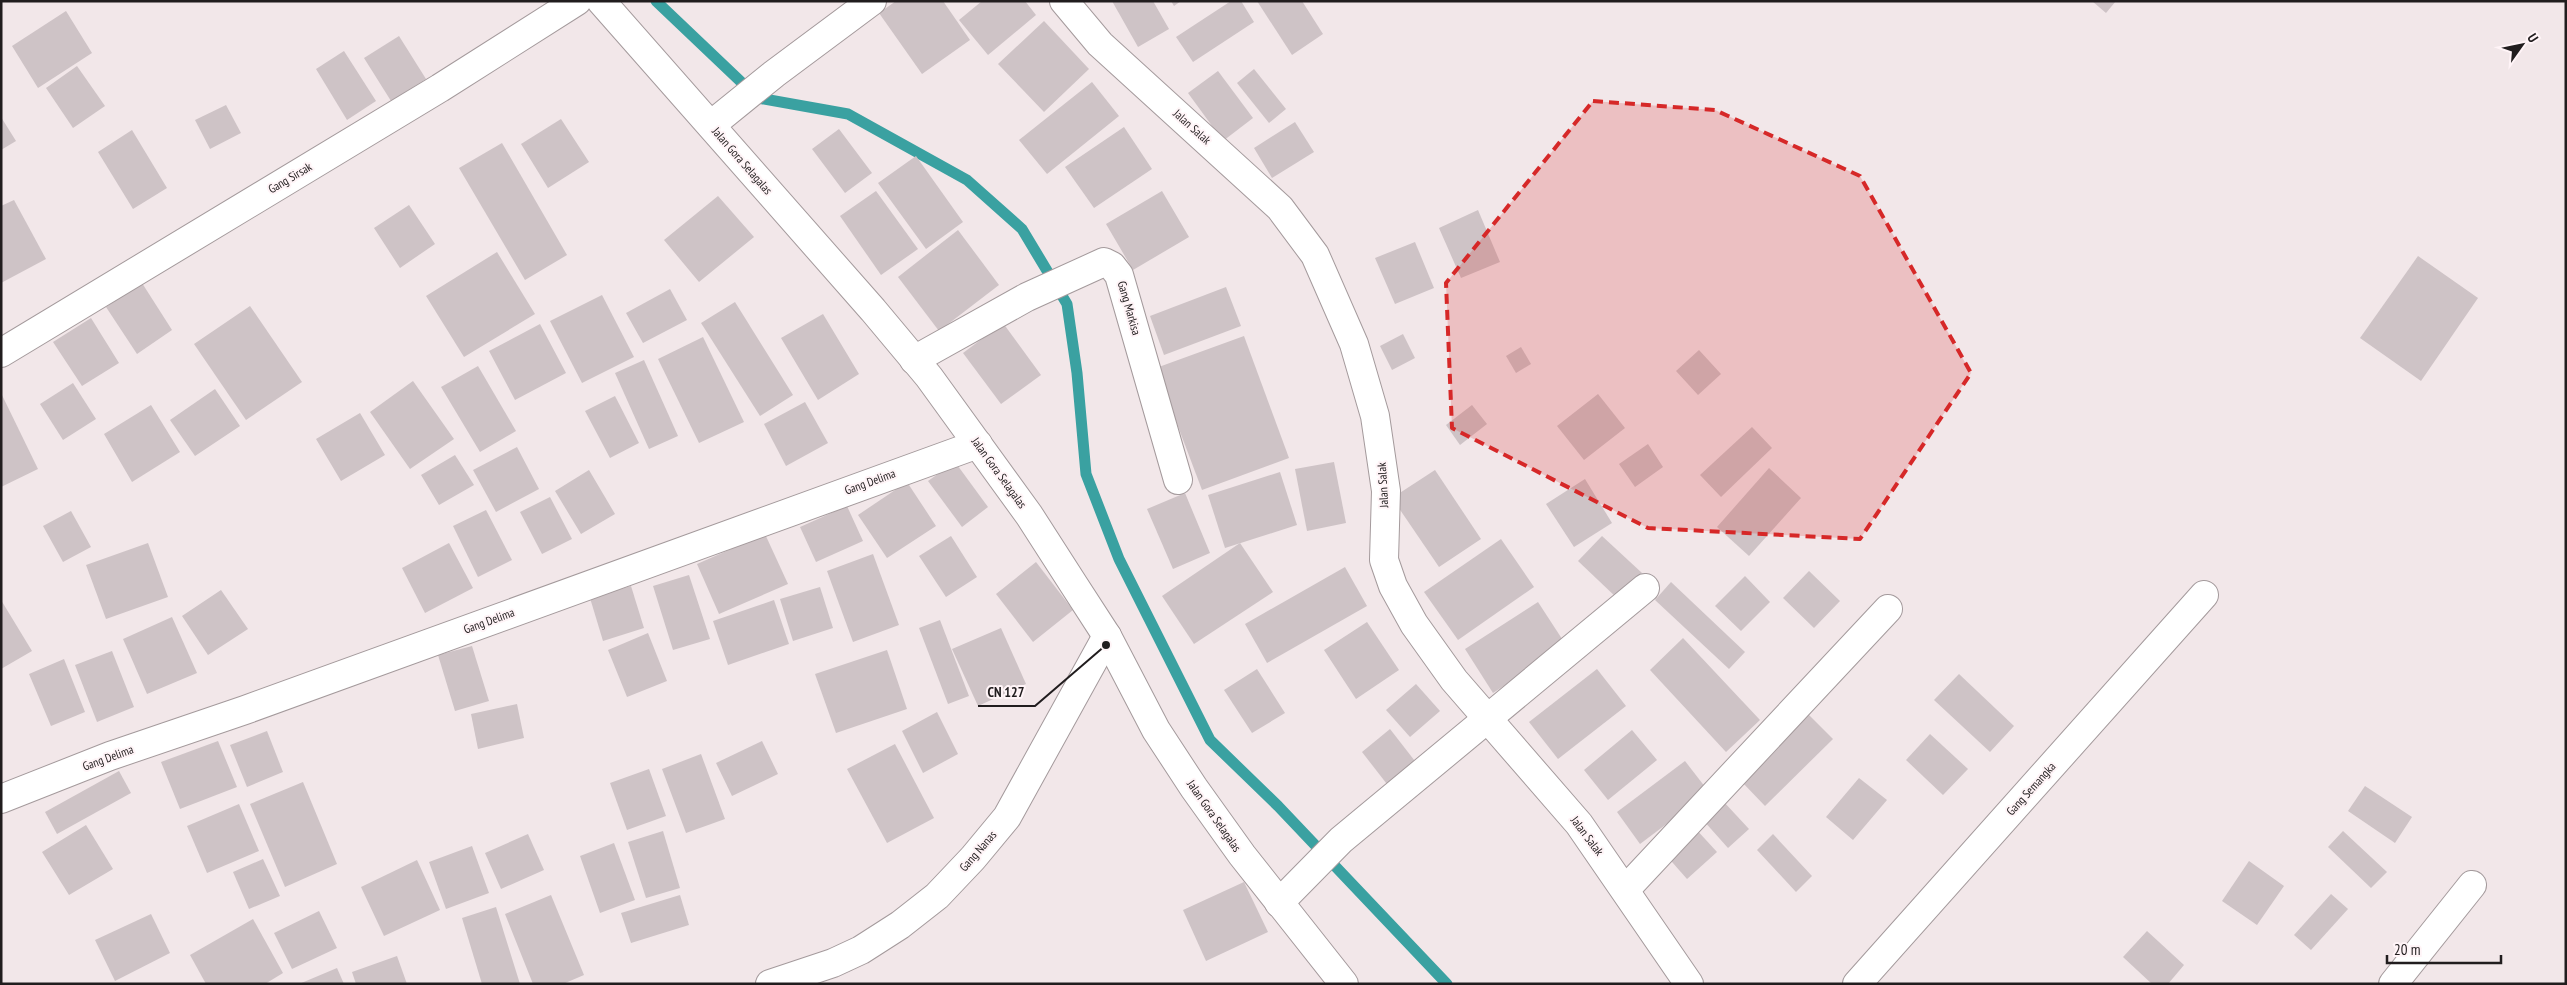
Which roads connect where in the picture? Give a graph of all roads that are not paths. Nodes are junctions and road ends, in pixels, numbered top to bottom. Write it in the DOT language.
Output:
graph roads {
  1 [pos="577,1"];
  2 [pos="601,1"];
  3 [pos="872,1"];
  4 [pos="1064,1"];
  5 [pos="711,125"];
  6 [pos="1,353"];
  7 [pos="914,360"];
  8 [pos="978,444"];
  9 [pos="1178,480"];
  10 [pos="1645,588"];
  11 [pos="2204,595"];
  12 [pos="1888,609"];
  13 [pos="1107,636"];
  14 [pos="1486,720"];
  15 [pos="1,799"];
  16 [pos="2472,884"];
  17 [pos="1626,889"];
  18 [pos="1279,903"];
  19 [pos="861,950"];
  20 [pos="770,984"];
  21 [pos="836,984"];
  22 [pos="1344,984"];
  23 [pos="1689,984"];
  24 [pos="1857,984"];
  25 [pos="2393,984"];
  1 -- 6 [label="street, Gang Sirsak"];
  2 -- 5 [label="street, Jalan Gora Selagalas"];
  3 -- 5 [label="street"];
  4 -- 14 [label="street, Jalan Salak"];
  5 -- 7 [label="street, Jalan Gora Selagalas"];
  7 -- 8 [label="street, Jalan Gora Selagalas"];
  7 -- 9 [label="street, Gang Markisa"];
  8 -- 13 [label="street, Jalan Gora Selagalas"];
  8 -- 15 [label="street, Gang Delima"];
  10 -- 14 [label="street"];
  11 -- 24 [label="street, Gang Semangka"];
  12 -- 17 [label="street"];
  13 -- 18 [label="street, Jalan Gora Selagalas"];
  13 -- 19 [label="street, Gang Nanas"];
  14 -- 17 [label="street, Jalan Salak"];
  14 -- 18 [label="street"];
  16 -- 25 [label="street"];
  17 -- 23 [label="street, Jalan Salak"];
  18 -- 22 [label="street, Jalan Gora Selagalas"];
  19 -- 20 [label="street, Gang Nanas"];
  19 -- 21 [label="street"];
}
